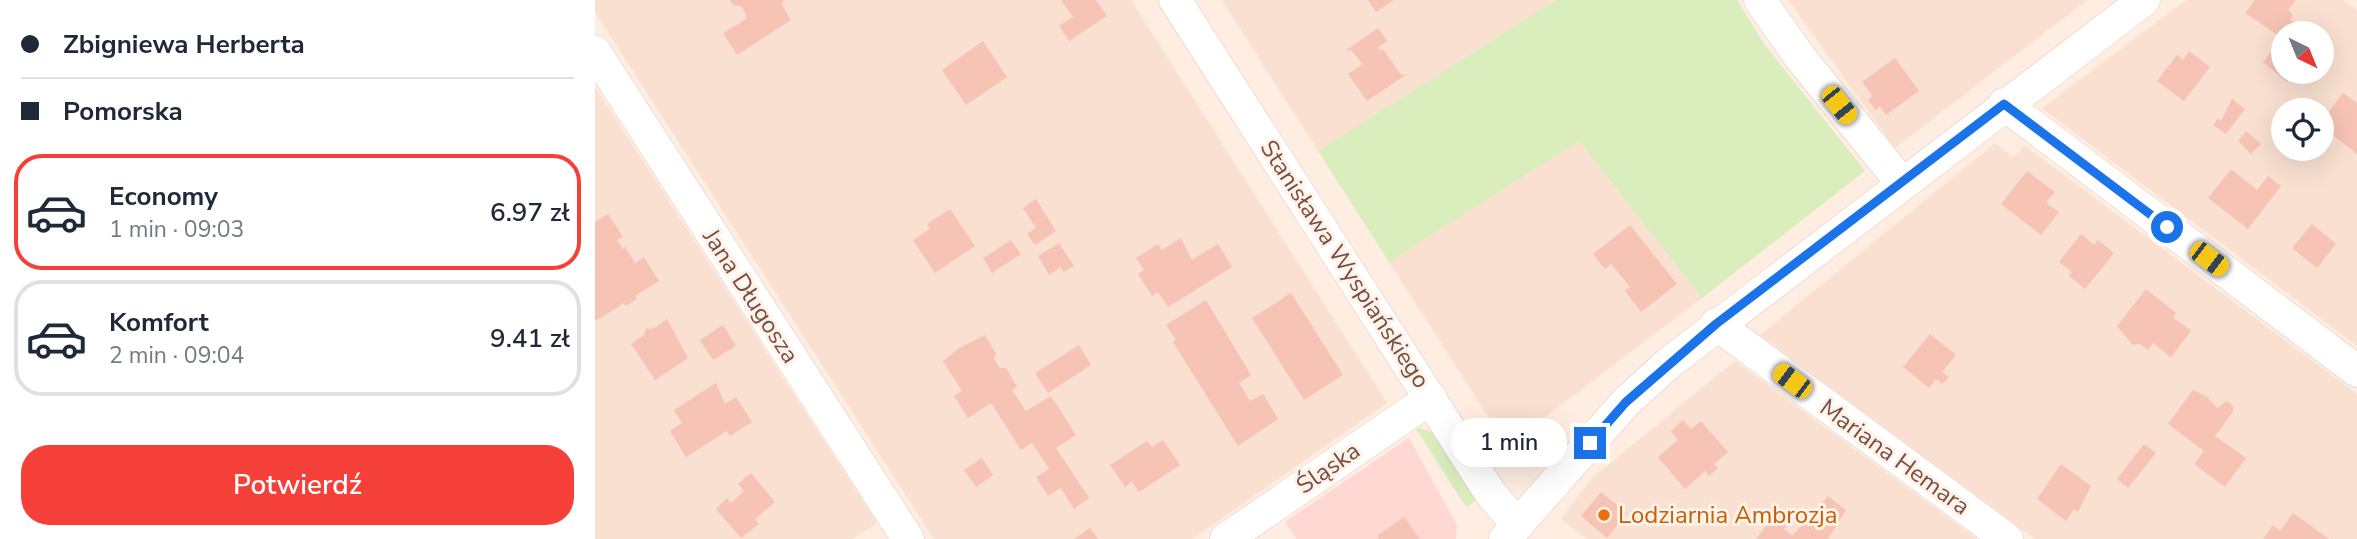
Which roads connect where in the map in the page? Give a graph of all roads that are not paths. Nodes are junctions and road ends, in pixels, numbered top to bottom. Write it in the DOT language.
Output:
graph roads {
  1 [pos="1175,0"];
  2 [pos="1760,0"];
  3 [pos="2144,0"];
  4 [pos="595,52"];
  5 [pos="2004,104"];
  6 [pos="1901,183"];
  7 [pos="1716,324"];
  8 [pos="2357,371"];
  9 [pos="1431,398"];
  10 [pos="1512,532"];
  11 [pos="908,539"];
  12 [pos="1226,539"];
  13 [pos="2007,539"];
  1 -- 9 [label="street, Stanisława Wyspiańskiego"];
  2 -- 6 [label="street"];
  3 -- 5 [label="street"];
  4 -- 11 [label="street, Jana Długosza"];
  5 -- 6 [label="street"];
  5 -- 8 [label="street"];
  6 -- 7 [label="street"];
  7 -- 10 [label="street"];
  7 -- 13 [label="street, Mariana Hemara"];
  9 -- 10 [label="street, Stanisława Wyspiańskiego"];
  9 -- 12 [label="street, Śląska"];
}
